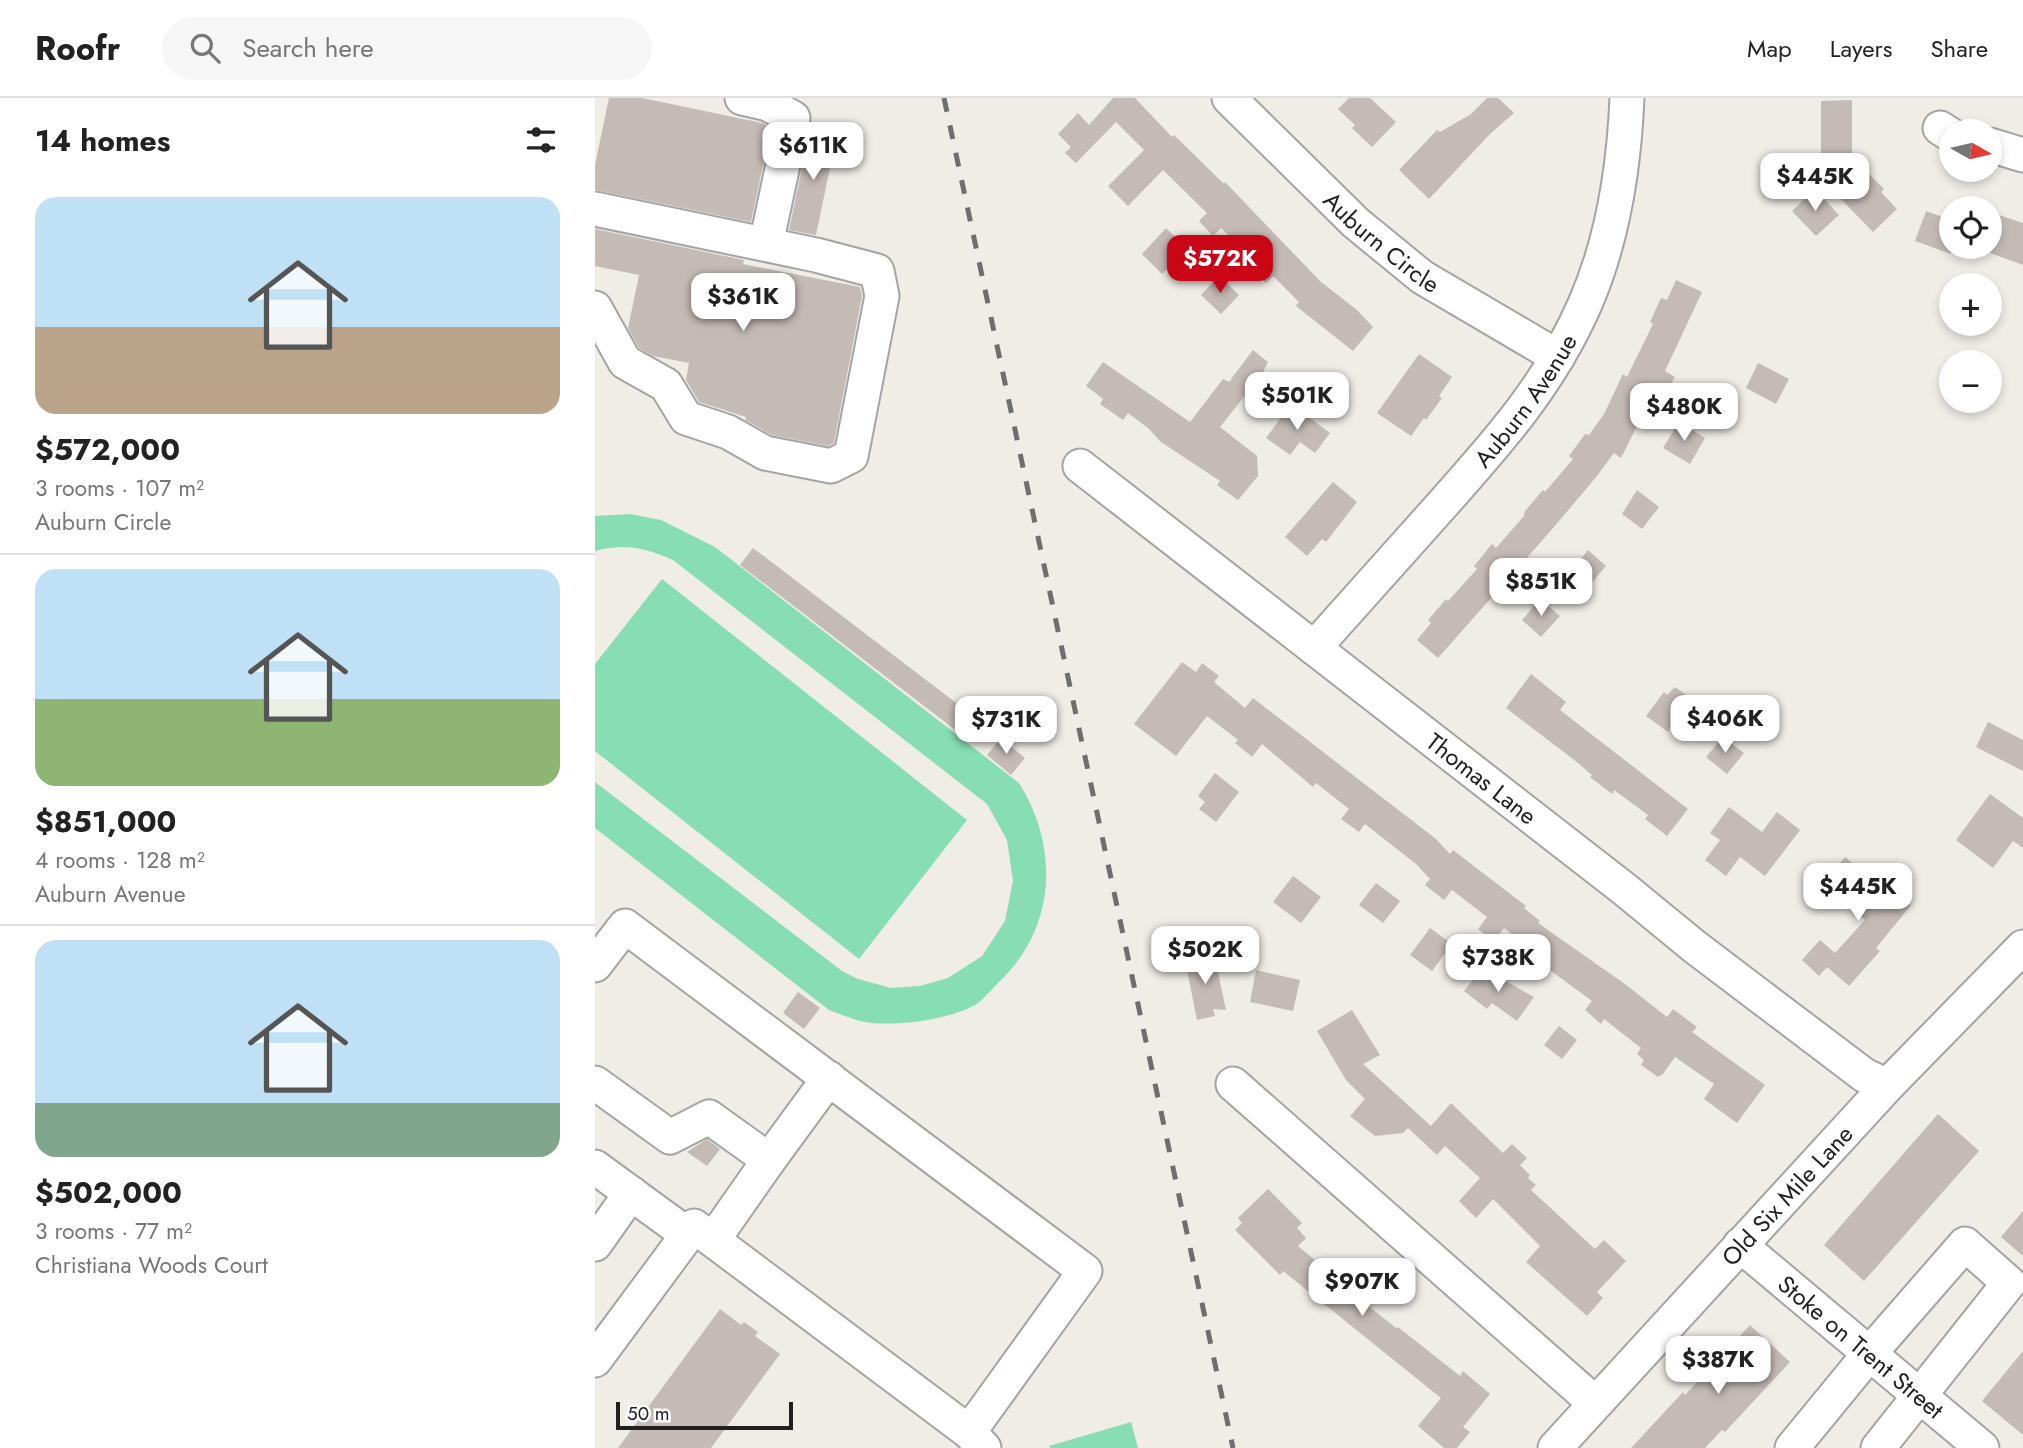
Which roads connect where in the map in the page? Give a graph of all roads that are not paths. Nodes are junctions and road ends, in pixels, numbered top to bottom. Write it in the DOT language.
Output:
graph roads {
  1 [pos="742,98"];
  2 [pos="1229,98"];
  3 [pos="1627,98"];
  4 [pos="2002,149"];
  5 [pos="2023,155"];
  6 [pos="595,209"];
  7 [pos="766,244"];
  8 [pos="595,308"];
  9 [pos="1558,357"];
  10 [pos="1080,466"];
  11 [pos="1314,648"];
  12 [pos="2023,947"];
  13 [pos="595,965"];
  14 [pos="829,1078"];
  15 [pos="595,1083"];
  16 [pos="1233,1084"];
  17 [pos="1887,1086"];
  18 [pos="769,1160"];
  19 [pos="595,1167"];
  20 [pos="631,1193"];
  21 [pos="701,1237"];
  22 [pos="595,1244"];
  23 [pos="1740,1245"];
  24 [pos="1870,1353"];
  25 [pos="595,1360"];
  26 [pos="1920,1396"];
  27 [pos="1595,1403"];
  28 [pos="976,1440"];
  29 [pos="1555,1448"];
  30 [pos="1792,1448"];
  31 [pos="1878,1448"];
  32 [pos="1982,1448"];
  1 -- 7 [label="street"];
  2 -- 9 [label="street, Auburn Circle"];
  3 -- 9 [label="street, Auburn Avenue"];
  4 -- 5 [label="street"];
  6 -- 7 [label="street"];
  7 -- 8 [label="street"];
  9 -- 11 [label="street, Auburn Avenue"];
  10 -- 11 [label="street, Thomas Lane"];
  11 -- 17 [label="street, Thomas Lane"];
  12 -- 17 [label="street, Old Six Mile Lane"];
  13 -- 14 [label="street"];
  14 -- 18 [label="street"];
  14 -- 28 [label="street"];
  15 -- 18 [label="street"];
  16 -- 27 [label="street"];
  17 -- 23 [label="street, Old Six Mile Lane"];
  18 -- 21 [label="street"];
  19 -- 20 [label="street"];
  20 -- 21 [label="street"];
  20 -- 22 [label="street"];
  21 -- 25 [label="street"];
  21 -- 28 [label="street"];
  23 -- 24 [label="street, Stoke on Trent Street"];
  23 -- 27 [label="street, Old Six Mile Lane"];
  24 -- 26 [label="street, Stoke on Trent Street"];
  24 -- 26 [label="street"];
  24 -- 30 [label="street"];
  26 -- 31 [label="street"];
  26 -- 32 [label="street, Stoke on Trent Street"];
  27 -- 29 [label="street, Old Six Mile Lane"];
}
